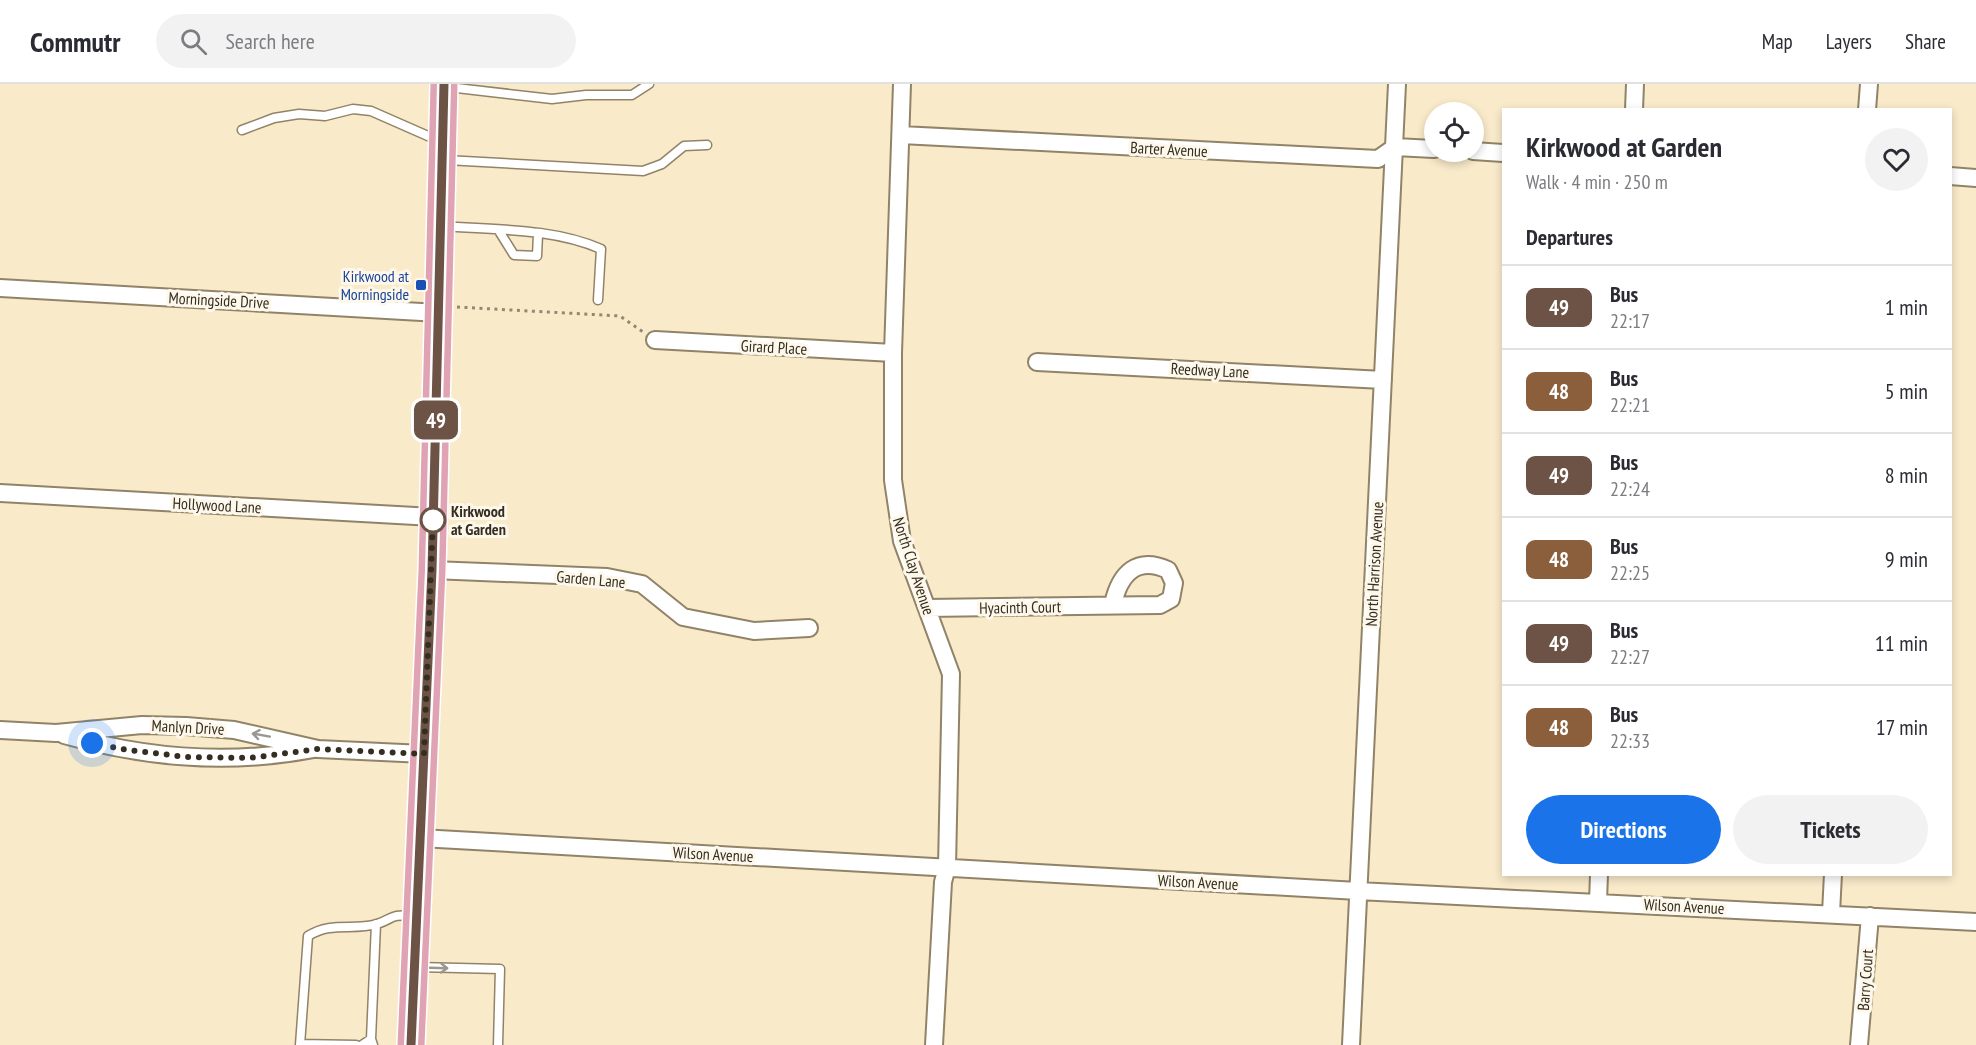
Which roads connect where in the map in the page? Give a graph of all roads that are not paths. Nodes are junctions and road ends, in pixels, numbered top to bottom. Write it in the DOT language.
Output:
graph roads {
  1 [pos="649,84"];
  2 [pos="903,84"];
  3 [pos="1397,84"];
  4 [pos="1635,84"];
  5 [pos="1869,84"];
  6 [pos="444,85"];
  7 [pos="1634,108"];
  8 [pos="1868,108"];
  9 [pos="242,130"];
  10 [pos="901,135"];
  11 [pos="707,145"];
  12 [pos="1395,147"];
  13 [pos="1424,148"];
  14 [pos="443,151"];
  15 [pos="1484,152"];
  16 [pos="1502,153"];
  17 [pos="1952,176"];
  18 [pos="1976,178"];
  19 [pos="440,226"];
  20 [pos="500,231"];
  21 [pos="538,234"];
  22 [pos="0,288"];
  23 [pos="598,300"];
  24 [pos="439,309"];
  25 [pos="654,340"];
  26 [pos="893,354"];
  27 [pos="1037,362"];
  28 [pos="1383,380"];
  29 [pos="0,492"];
  30 [pos="433,517"];
  31 [pos="432,570"];
  32 [pos="1113,604"];
  33 [pos="927,608"];
  34 [pos="809,628"];
  35 [pos="0,730"];
  36 [pos="56,733"];
  37 [pos="318,749"];
  38 [pos="424,754"];
  39 [pos="420,838"];
  40 [pos="947,867"];
  41 [pos="1599,876"];
  42 [pos="1833,876"];
  43 [pos="1358,891"];
  44 [pos="1598,902"];
  45 [pos="1832,913"];
  46 [pos="417,916"];
  47 [pos="1870,916"];
  48 [pos="1976,922"];
  49 [pos="376,924"];
  50 [pos="415,967"];
  51 [pos="372,1042"];
  52 [pos="300,1044"];
  53 [pos="356,1045"];
  54 [pos="362,1045"];
  55 [pos="411,1045"];
  56 [pos="498,1045"];
  57 [pos="934,1045"];
  58 [pos="1351,1045"];
  59 [pos="1859,1045"];
  1 -- 6 [label="lane"];
  2 -- 10 [label="street, North Clay Avenue"];
  3 -- 12 [label="street, North Harrison Avenue"];
  4 -- 7 [label="street"];
  5 -- 8 [label="street"];
  6 -- 14 [label="main road"];
  9 -- 14 [label="lane"];
  10 -- 12 [label="street, Barter Avenue"];
  10 -- 26 [label="street, North Clay Avenue"];
  11 -- 14 [label="lane"];
  12 -- 13 [label="street, Barter Avenue"];
  12 -- 28 [label="street, North Harrison Avenue"];
  14 -- 19 [label="main road"];
  15 -- 16 [label="street"];
  17 -- 18 [label="street"];
  19 -- 20 [label="lane"];
  19 -- 24 [label="main road"];
  20 -- 21 [label="lane"];
  20 -- 21 [label="lane"];
  21 -- 23 [label="lane"];
  22 -- 24 [label="street, Morningside Drive"];
  24 -- 30 [label="main road"];
  25 -- 26 [label="street, Girard Place"];
  26 -- 33 [label="street, North Clay Avenue"];
  27 -- 28 [label="street, Reedway Lane"];
  28 -- 43 [label="street, North Harrison Avenue"];
  29 -- 30 [label="street, Hollywood Lane"];
  30 -- 31 [label="main road"];
  31 -- 34 [label="street, Garden Lane"];
  31 -- 38 [label="main road"];
  32 -- 33 [label="street, Hyacinth Court"];
  33 -- 40 [label="street, North Clay Avenue"];
  35 -- 36 [label="street, Manlyn Drive"];
  37 -- 36 [label="street, Manlyn Drive, one-way"];
  36 -- 37 [label="street, Manlyn Drive"];
  37 -- 38 [label="street, Manlyn Drive"];
  38 -- 39 [label="main road"];
  39 -- 40 [label="street, Wilson Avenue"];
  39 -- 46 [label="main road"];
  40 -- 43 [label="street, Wilson Avenue"];
  40 -- 57 [label="street, North Clay Avenue"];
  41 -- 44 [label="street"];
  42 -- 45 [label="street"];
  43 -- 44 [label="street, Wilson Avenue"];
  43 -- 58 [label="street, North Harrison Avenue"];
  44 -- 45 [label="street, Wilson Avenue"];
  45 -- 47 [label="street, Wilson Avenue"];
  46 -- 49 [label="lane"];
  46 -- 50 [label="main road"];
  47 -- 48 [label="street, Wilson Avenue"];
  47 -- 59 [label="street, Barry Court"];
  49 -- 51 [label="lane"];
  49 -- 52 [label="lane"];
  50 -- 55 [label="main road"];
  50 -- 56 [label="lane, one-way"];
  51 -- 54 [label="lane"];
  52 -- 53 [label="lane"];
}
